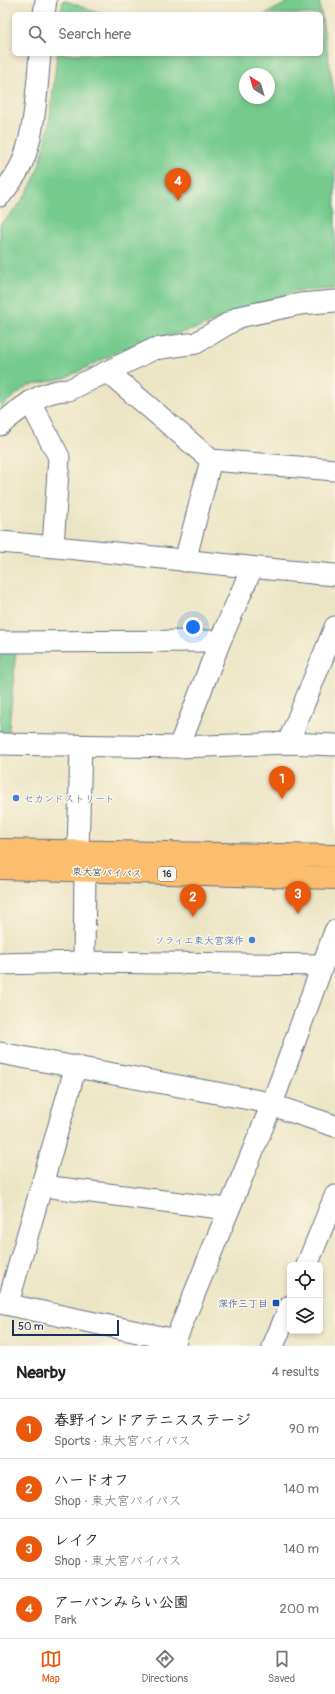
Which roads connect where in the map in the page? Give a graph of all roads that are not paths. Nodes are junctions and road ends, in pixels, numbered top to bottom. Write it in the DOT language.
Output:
graph roads {
  1 [pos="46,0"];
  2 [pos="44,12"];
  3 [pos="40,56"];
  4 [pos="0,196"];
  5 [pos="335,301"];
  6 [pos="108,372"];
  7 [pos="30,402"];
  8 [pos="0,425"];
  9 [pos="211,460"];
  10 [pos="335,470"];
  11 [pos="0,542"];
  12 [pos="53,546"];
  13 [pos="185,561"];
  14 [pos="252,568"];
  15 [pos="335,575"];
  16 [pos="335,627"];
  17 [pos="220,641"];
  18 [pos="0,642"];
  19 [pos="288,743"];
  20 [pos="0,744"];
  21 [pos="335,745"];
  22 [pos="81,746"];
  23 [pos="179,747"];
  24 [pos="0,850"];
  25 [pos="335,856"];
  26 [pos="82,861"];
  27 [pos="0,868"];
  28 [pos="335,878"];
  29 [pos="335,931"];
  30 [pos="84,962"];
  31 [pos="0,964"];
  32 [pos="322,965"];
  33 [pos="0,1053"];
  34 [pos="76,1066"];
  35 [pos="272,1104"];
  36 [pos="335,1126"];
  37 [pos="42,1186"];
  38 [pos="335,1196"];
  39 [pos="228,1209"];
  40 [pos="308,1262"];
  41 [pos="4,1303"];
  42 [pos="287,1314"];
  43 [pos="174,1343"];
  44 [pos="274,1346"];
  1 -- 2 [label="street"];
  3 -- 4 [label="street"];
  5 -- 6 [label="street"];
  6 -- 7 [label="street"];
  6 -- 9 [label="street"];
  7 -- 8 [label="street"];
  7 -- 12 [label="street"];
  9 -- 10 [label="street"];
  9 -- 13 [label="street"];
  11 -- 12 [label="street"];
  12 -- 13 [label="street"];
  13 -- 14 [label="street"];
  14 -- 15 [label="street"];
  14 -- 17 [label="street"];
  16 -- 19 [label="street"];
  17 -- 18 [label="street"];
  17 -- 23 [label="street"];
  19 -- 21 [label="street"];
  19 -- 23 [label="street"];
  20 -- 22 [label="street"];
  22 -- 23 [label="street"];
  22 -- 26 [label="street"];
  24 -- 26 [label="highway, 東大宮バイパス / 16"];
  25 -- 26 [label="highway, 東大宮バイパス / 16"];
  26 -- 27 [label="highway, 東大宮バイパス / 16"];
  26 -- 28 [label="highway, 東大宮バイパス / 16"];
  26 -- 30 [label="street"];
  29 -- 32 [label="street"];
  30 -- 31 [label="street"];
  30 -- 32 [label="street"];
  32 -- 35 [label="street"];
  33 -- 34 [label="street"];
  34 -- 35 [label="street"];
  34 -- 37 [label="street"];
  35 -- 36 [label="street"];
  35 -- 39 [label="street"];
  37 -- 39 [label="street"];
  37 -- 41 [label="street"];
  38 -- 40 [label="street"];
  39 -- 43 [label="street"];
  41 -- 43 [label="street"];
  42 -- 44 [label="street"];
}
